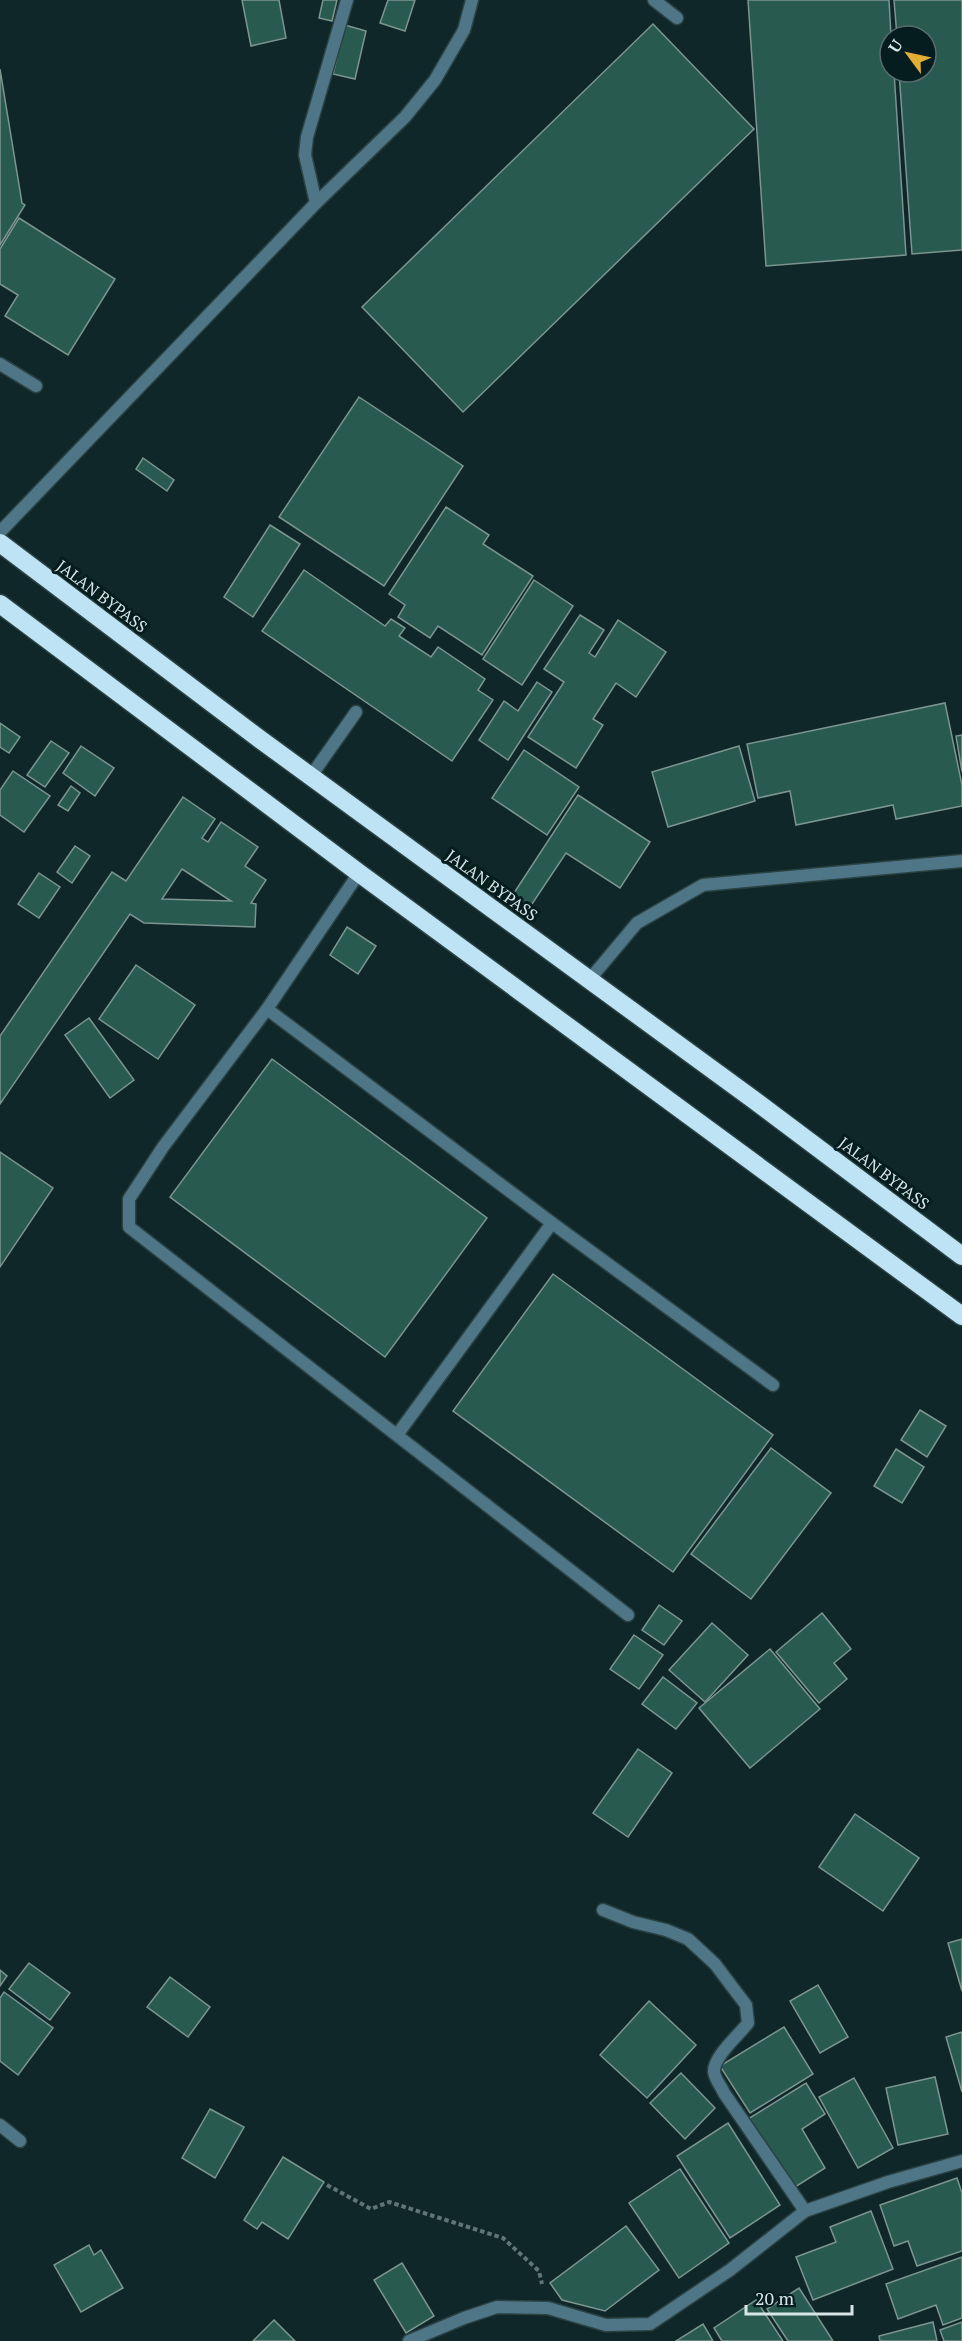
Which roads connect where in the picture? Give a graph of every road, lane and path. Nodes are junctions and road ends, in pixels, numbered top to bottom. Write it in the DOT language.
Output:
graph roads {
  1 [pos="347,0"];
  2 [pos="472,0"];
  3 [pos="654,0"];
  4 [pos="677,18"];
  5 [pos="316,202"];
  6 [pos="0,364"];
  7 [pos="36,386"];
  8 [pos="0,532"];
  9 [pos="0,543"];
  10 [pos="0,604"];
  11 [pos="356,712"];
  12 [pos="311,776"];
  13 [pos="962,861"];
  14 [pos="359,873"];
  15 [pos="590,979"];
  16 [pos="267,1009"];
  17 [pos="552,1223"];
  18 [pos="962,1256"];
  19 [pos="962,1316"];
  20 [pos="773,1385"];
  21 [pos="397,1435"];
  22 [pos="628,1615"];
  23 [pos="603,1910"];
  24 [pos="0,2125"];
  25 [pos="20,2141"];
  26 [pos="962,2160"];
  27 [pos="327,2186"];
  28 [pos="805,2211"];
  29 [pos="548,2308"];
  30 [pos="410,2341"];
  1 -- 5 [label="street"];
  2 -- 5 [label="street"];
  3 -- 4 [label="street"];
  5 -- 8 [label="street"];
  6 -- 7 [label="street"];
  9 -- 12 [label="highway, JALAN BYPASS"];
  10 -- 14 [label="highway"];
  11 -- 12 [label="street"];
  12 -- 15 [label="highway, JALAN BYPASS"];
  13 -- 15 [label="street"];
  14 -- 16 [label="street"];
  14 -- 19 [label="highway"];
  15 -- 18 [label="highway, JALAN BYPASS"];
  16 -- 17 [label="street"];
  16 -- 21 [label="street"];
  17 -- 20 [label="street"];
  17 -- 21 [label="street"];
  21 -- 22 [label="street"];
  23 -- 28 [label="street"];
  24 -- 25 [label="street"];
  26 -- 28 [label="street"];
  27 -- 29 [label="path"];
  28 -- 29 [label="street"];
  29 -- 30 [label="street"];
}
